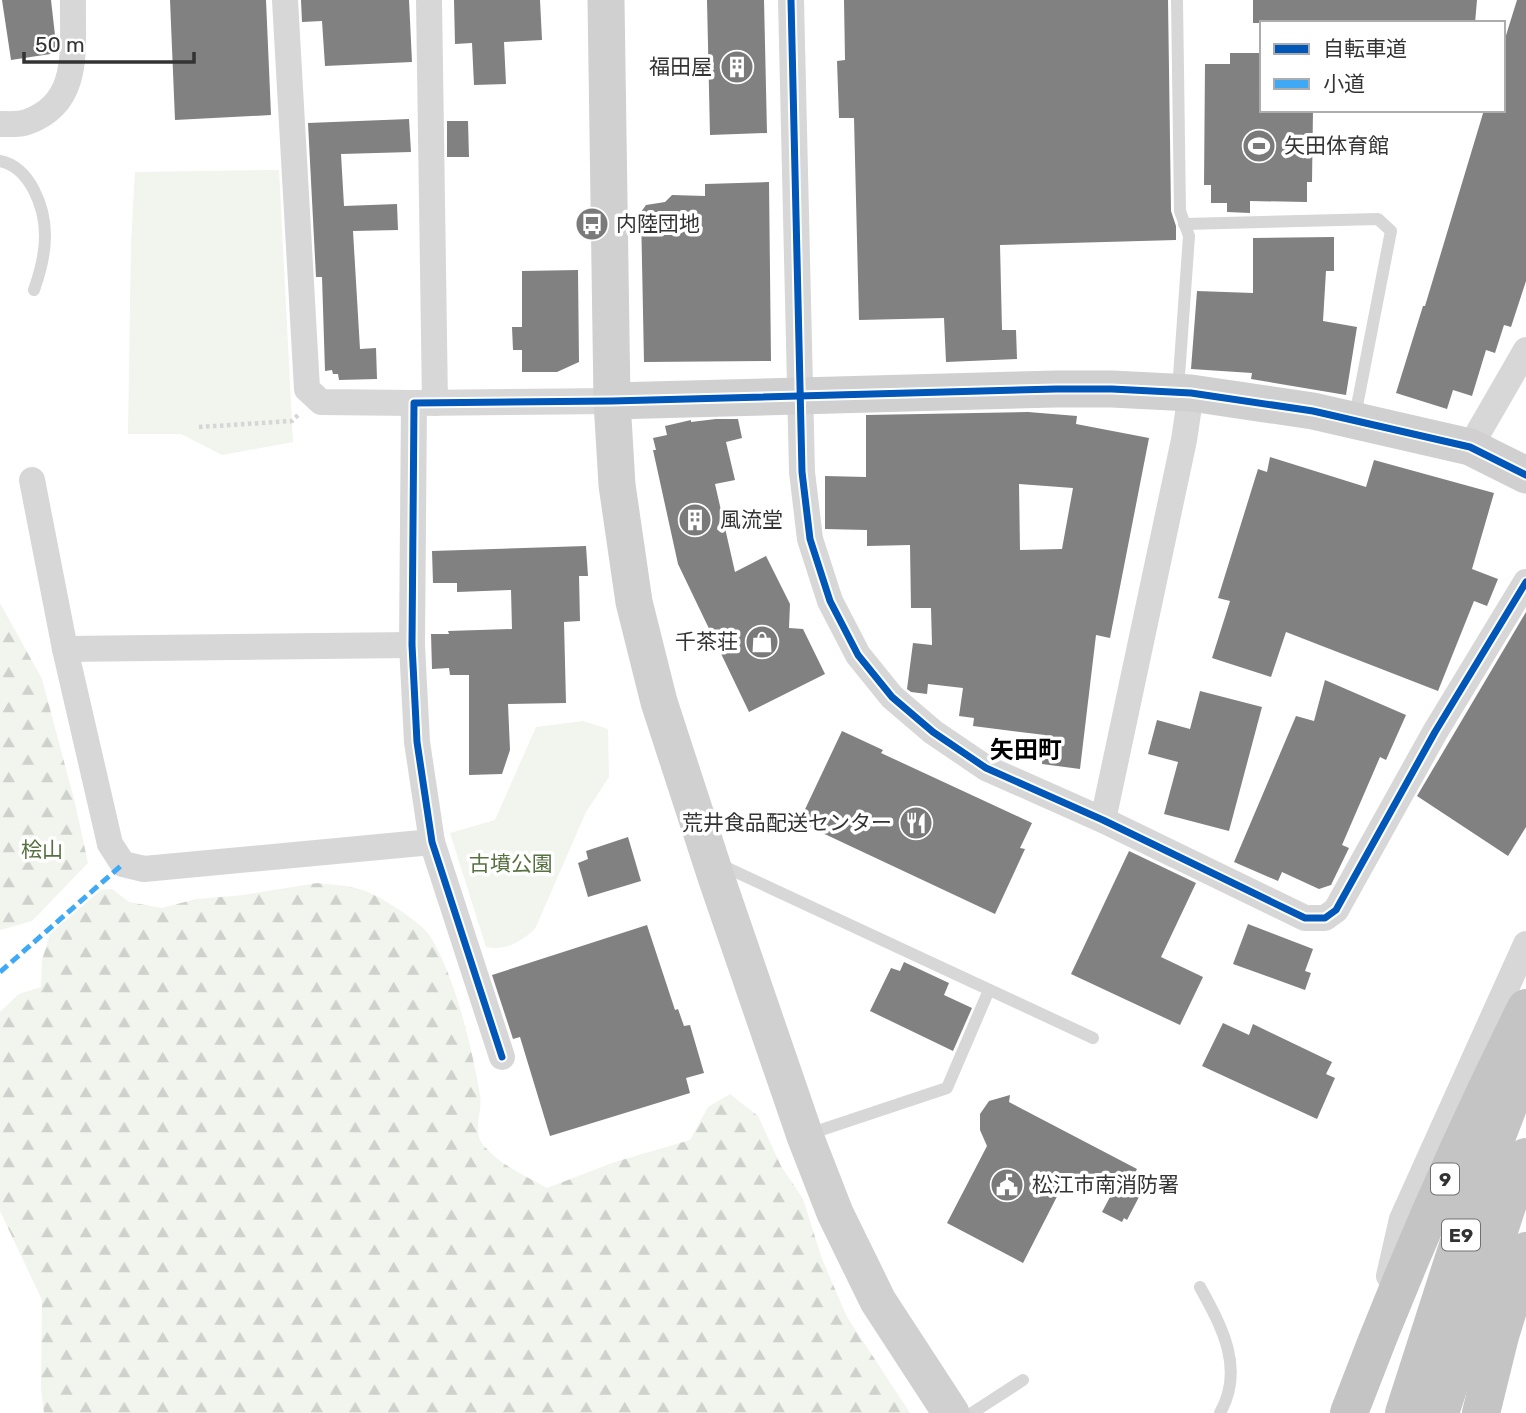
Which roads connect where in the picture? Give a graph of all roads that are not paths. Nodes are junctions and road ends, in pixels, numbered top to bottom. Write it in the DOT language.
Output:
graph roads {
  1 [pos="73,0"];
  2 [pos="285,0"];
  3 [pos="429,0"];
  4 [pos="606,0"];
  5 [pos="791,0"];
  6 [pos="1177,0"];
  7 [pos="0,124"];
  8 [pos="0,161"];
  9 [pos="1184,224"];
  10 [pos="34,290"];
  11 [pos="1526,350"];
  12 [pos="1185,392"];
  13 [pos="800,395"];
  14 [pos="612,401"];
  15 [pos="424,403"];
  16 [pos="1354,420"];
  17 [pos="1470,447"];
  18 [pos="1526,475"];
  19 [pos="32,481"];
  20 [pos="1526,582"];
  21 [pos="412,645"];
  22 [pos="65,649"];
  23 [pos="1102,820"];
  24 [pos="432,842"];
  25 [pos="711,861"];
  26 [pos="1526,944"];
  27 [pos="989,990"];
  28 [pos="1526,1007"];
  29 [pos="1093,1038"];
  30 [pos="502,1057"];
  31 [pos="1526,1060"];
  32 [pos="805,1136"];
  33 [pos="1526,1157"];
  34 [pos="1526,1251"];
  35 [pos="1200,1287"];
  36 [pos="1372,1353"];
  37 [pos="1023,1380"];
  38 [pos="951,1413"];
  39 [pos="972,1413"];
  40 [pos="1220,1413"];
  41 [pos="1349,1413"];
  42 [pos="1405,1413"];
  43 [pos="1440,1413"];
  44 [pos="1481,1413"];
  1 -- 7 [label="street"];
  2 -- 15 [label="street"];
  3 -- 15 [label="street"];
  4 -- 14 [label="street"];
  5 -- 13 [label="street"];
  6 -- 9 [label="lane"];
  8 -- 10 [label="lane"];
  9 -- 12 [label="lane"];
  9 -- 16 [label="lane"];
  11 -- 17 [label="street"];
  12 -- 13 [label="street"];
  12 -- 16 [label="street"];
  12 -- 23 [label="street"];
  13 -- 14 [label="street"];
  13 -- 23 [label="street"];
  14 -- 15 [label="street"];
  14 -- 25 [label="street"];
  15 -- 21 [label="street"];
  16 -- 17 [label="street"];
  17 -- 18 [label="street"];
  19 -- 22 [label="street"];
  20 -- 23 [label="street"];
  21 -- 22 [label="street"];
  21 -- 24 [label="street"];
  22 -- 24 [label="street"];
  24 -- 30 [label="street"];
  25 -- 27 [label="lane"];
  25 -- 32 [label="street"];
  26 -- 36 [label="street"];
  27 -- 29 [label="lane"];
  27 -- 32 [label="lane"];
  28 -- 36 [label="highway, 9"];
  31 -- 42 [label="highway, E9"];
  32 -- 38 [label="street"];
  33 -- 43 [label="highway, E9"];
  34 -- 44 [label="highway"];
  35 -- 40 [label="lane"];
  36 -- 41 [label="highway, 9"];
  37 -- 39 [label="lane"];
}
